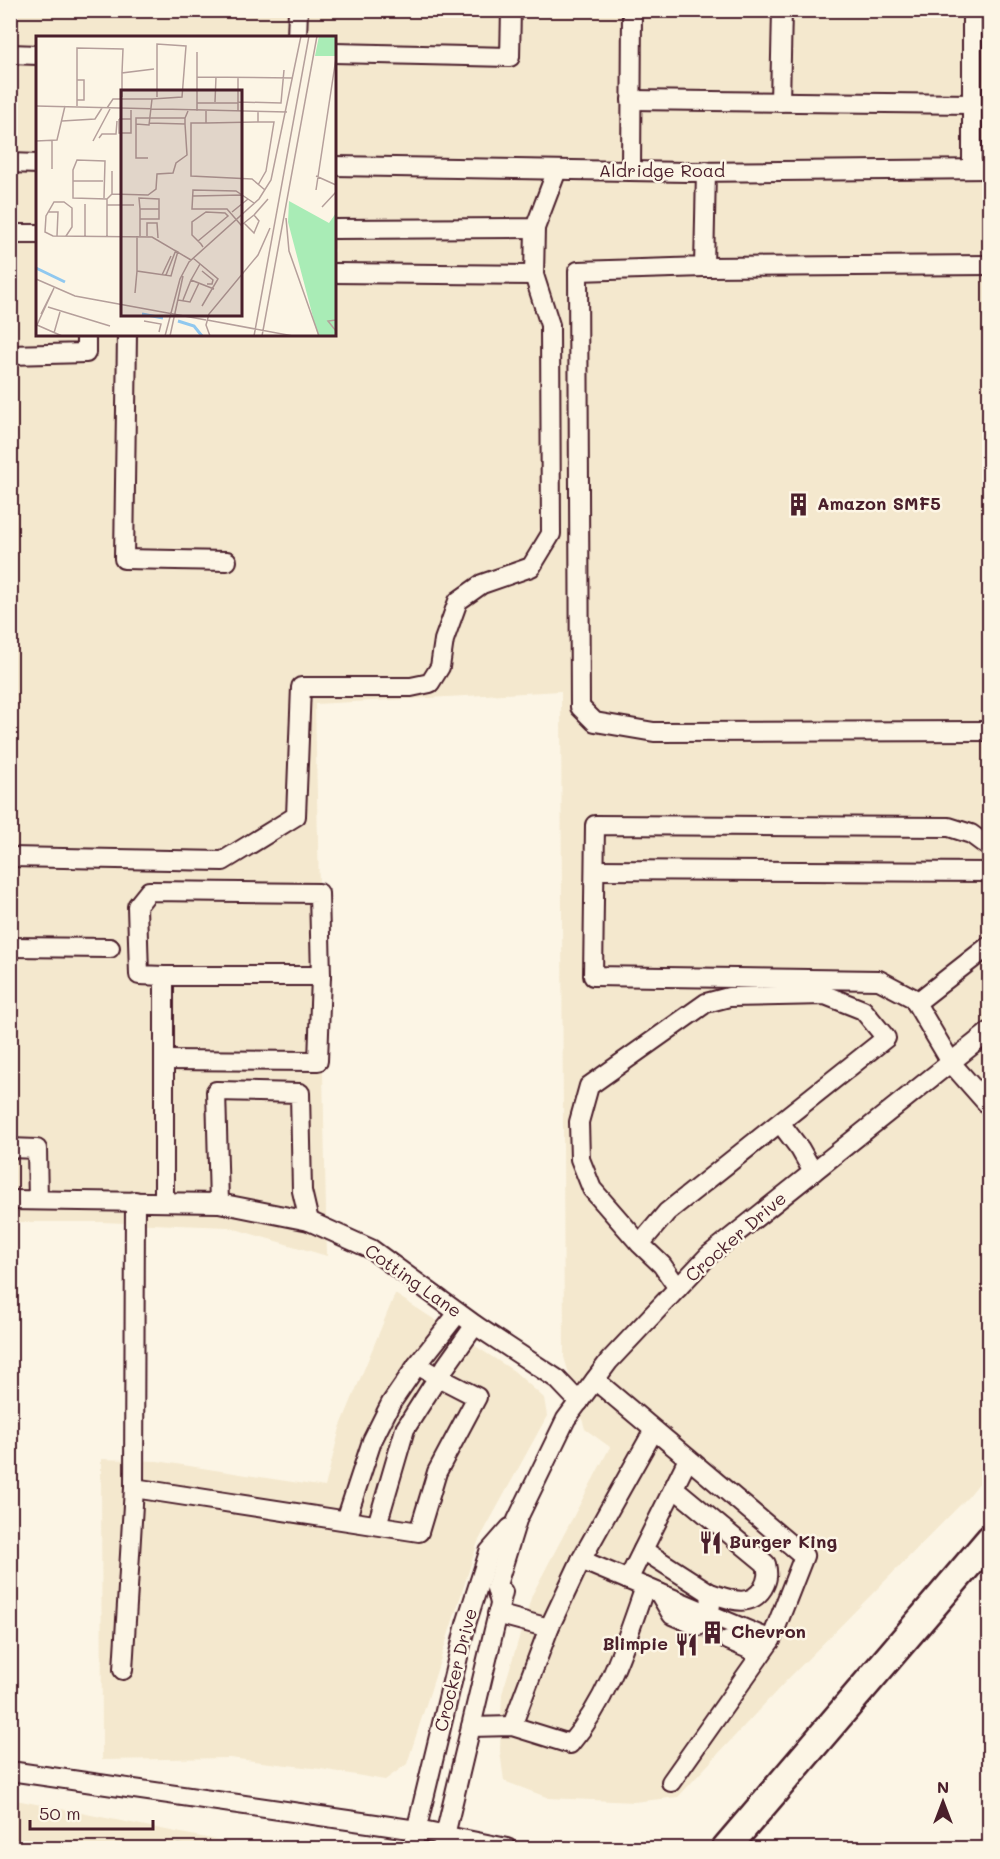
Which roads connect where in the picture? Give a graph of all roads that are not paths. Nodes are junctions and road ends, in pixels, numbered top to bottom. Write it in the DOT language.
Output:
graph roads {
  1 [pos="298,10"];
  2 [pos="511,10"];
  3 [pos="632,10"];
  4 [pos="782,10"];
  5 [pos="972,10"];
  6 [pos="297,36"];
  7 [pos="336,53"];
  8 [pos="10,54"];
  9 [pos="36,55"];
  10 [pos="978,98"];
  11 [pos="631,100"];
  12 [pos="780,102"];
  13 [pos="10,163"];
  14 [pos="36,164"];
  15 [pos="336,166"];
  16 [pos="981,169"];
  17 [pos="557,170"];
  18 [pos="630,171"];
  19 [pos="706,171"];
  20 [pos="535,228"];
  21 [pos="336,229"];
  22 [pos="10,234"];
  23 [pos="36,234"];
  24 [pos="990,265"];
  25 [pos="704,267"];
  26 [pos="336,273"];
  27 [pos="534,275"];
  28 [pos="86,336"];
  29 [pos="127,336"];
  30 [pos="10,355"];
  31 [pos="227,561"];
  32 [pos="990,731"];
  33 [pos="990,848"];
  34 [pos="10,857"];
  35 [pos="595,870"];
  36 [pos="990,872"];
  37 [pos="990,945"];
  38 [pos="10,947"];
  39 [pos="110,948"];
  40 [pos="164,976"];
  41 [pos="321,976"];
  42 [pos="916,1003"];
  43 [pos="990,1031"];
  44 [pos="164,1060"];
  45 [pos="952,1064"];
  46 [pos="990,1107"];
  47 [pos="781,1124"];
  48 [pos="10,1148"];
  49 [pos="813,1172"];
  50 [pos="10,1200"];
  51 [pos="38,1200"];
  52 [pos="135,1201"];
  53 [pos="164,1202"];
  54 [pos="219,1203"];
  55 [pos="309,1221"];
  56 [pos="640,1245"];
  57 [pos="678,1288"];
  58 [pos="458,1313"];
  59 [pos="475,1325"];
  60 [pos="417,1365"];
  61 [pos="438,1377"];
  62 [pos="595,1380"];
  63 [pos="579,1402"];
  64 [pos="654,1430"];
  65 [pos="688,1459"];
  66 [pos="134,1488"];
  67 [pos="674,1488"];
  68 [pos="346,1520"];
  69 [pos="517,1520"];
  70 [pos="377,1525"];
  71 [pos="990,1539"];
  72 [pos="643,1550"];
  73 [pos="581,1560"];
  74 [pos="644,1587"];
  75 [pos="710,1593"];
  76 [pos="499,1609"];
  77 [pos="705,1621"];
  78 [pos="549,1628"];
  79 [pos="728,1640"];
  80 [pos="765,1647"];
  81 [pos="123,1670"];
  82 [pos="512,1726"];
  83 [pos="471,1727"];
  84 [pos="10,1771"];
  85 [pos="671,1782"];
  86 [pos="417,1830"];
  87 [pos="444,1842"];
  88 [pos="412,1848"];
  89 [pos="507,1848"];
  90 [pos="726,1848"];
  1 -- 6 [label="street"];
  2 -- 7 [label="street"];
  3 -- 11 [label="street"];
  4 -- 12 [label="street"];
  5 -- 10 [label="street"];
  8 -- 9 [label="street"];
  10 -- 12 [label="street"];
  10 -- 16 [label="street"];
  11 -- 12 [label="street"];
  11 -- 18 [label="street"];
  13 -- 14 [label="street"];
  15 -- 17 [label="street, Aldridge Road"];
  16 -- 19 [label="street, Aldridge Road"];
  17 -- 18 [label="street, Aldridge Road"];
  17 -- 20 [label="street"];
  18 -- 19 [label="street, Aldridge Road"];
  19 -- 25 [label="street"];
  20 -- 21 [label="street"];
  20 -- 27 [label="street"];
  22 -- 23 [label="street"];
  24 -- 25 [label="street"];
  25 -- 32 [label="street"];
  26 -- 27 [label="street"];
  27 -- 34 [label="street"];
  28 -- 30 [label="street"];
  29 -- 31 [label="street"];
  33 -- 35 [label="street"];
  35 -- 36 [label="street"];
  35 -- 42 [label="street"];
  37 -- 42 [label="street"];
  38 -- 39 [label="street"];
  40 -- 41 [label="street"];
  40 -- 41 [label="street"];
  40 -- 44 [label="street"];
  41 -- 44 [label="street"];
  42 -- 45 [label="street"];
  43 -- 45 [label="street, Crocker Drive"];
  44 -- 53 [label="street"];
  45 -- 46 [label="street"];
  45 -- 49 [label="street, Crocker Drive"];
  47 -- 49 [label="street"];
  47 -- 56 [label="street"];
  47 -- 56 [label="street"];
  48 -- 51 [label="street"];
  49 -- 57 [label="street, Crocker Drive"];
  50 -- 51 [label="street, Cotting Lane"];
  51 -- 52 [label="street, Cotting Lane"];
  52 -- 53 [label="street, Cotting Lane"];
  52 -- 66 [label="street"];
  53 -- 54 [label="street, Cotting Lane"];
  54 -- 55 [label="street, Cotting Lane"];
  54 -- 55 [label="street"];
  55 -- 58 [label="street, Cotting Lane"];
  56 -- 57 [label="street"];
  57 -- 62 [label="street, Crocker Drive"];
  58 -- 59 [label="street, Cotting Lane"];
  58 -- 60 [label="street"];
  59 -- 61 [label="street"];
  59 -- 63 [label="street, Cotting Lane"];
  60 -- 61 [label="street"];
  60 -- 68 [label="street"];
  61 -- 70 [label="street"];
  61 -- 70 [label="street"];
  62 -- 63 [label="street, Crocker Drive"];
  62 -- 64 [label="street"];
  63 -- 69 [label="street, Crocker Drive"];
  64 -- 65 [label="street"];
  64 -- 73 [label="street"];
  65 -- 67 [label="street"];
  65 -- 80 [label="street"];
  66 -- 68 [label="street"];
  66 -- 81 [label="street"];
  67 -- 72 [label="street"];
  67 -- 75 [label="street"];
  68 -- 70 [label="street"];
  69 -- 76 [label="street, Crocker Drive"];
  69 -- 86 [label="street, Crocker Drive"];
  71 -- 90 [label="highway"];
  72 -- 74 [label="street"];
  72 -- 75 [label="street"];
  73 -- 74 [label="street"];
  73 -- 78 [label="street"];
  74 -- 77 [label="street"];
  74 -- 82 [label="street"];
  75 -- 77 [label="street"];
  76 -- 78 [label="street"];
  76 -- 83 [label="street, Crocker Drive"];
  77 -- 80 [label="street"];
  78 -- 82 [label="street"];
  79 -- 80 [label="street"];
  80 -- 85 [label="street"];
  82 -- 83 [label="street"];
  83 -- 87 [label="street, Crocker Drive"];
  84 -- 86 [label="street"];
  86 -- 87 [label="street"];
  86 -- 88 [label="street, Crocker Drive"];
  87 -- 89 [label="street"];
}
